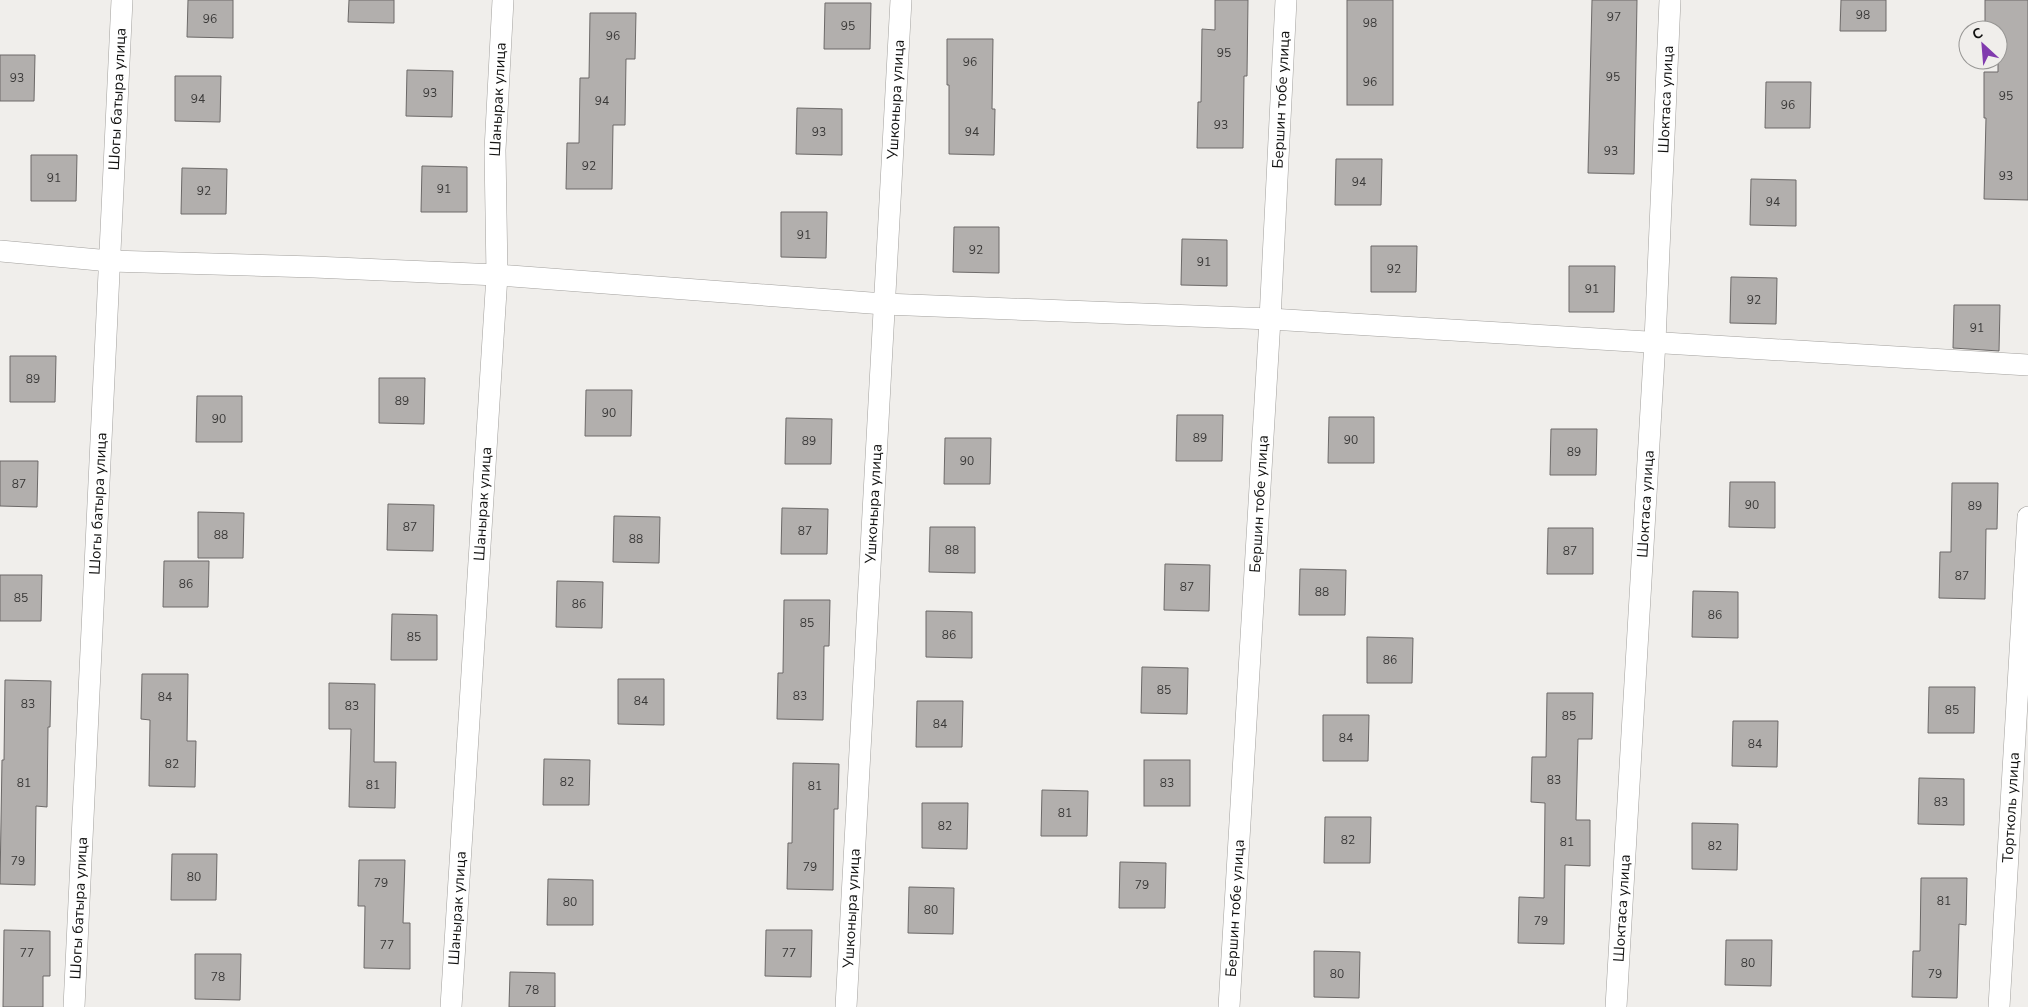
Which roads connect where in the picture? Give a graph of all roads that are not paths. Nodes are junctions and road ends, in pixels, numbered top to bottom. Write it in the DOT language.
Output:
graph roads {
  1 [pos="122,0"];
  2 [pos="503,0"];
  3 [pos="901,0"];
  4 [pos="1286,0"];
  5 [pos="1670,0"];
  6 [pos="0,251"];
  7 [pos="110,262"];
  8 [pos="497,275"];
  9 [pos="884,304"];
  10 [pos="1270,319"];
  11 [pos="1655,341"];
  12 [pos="2028,365"];
  13 [pos="2028,517"];
  14 [pos="74,1007"];
  15 [pos="451,1007"];
  16 [pos="846,1007"];
  17 [pos="1229,1007"];
  18 [pos="1616,1007"];
  19 [pos="1999,1007"];
  1 -- 7 [label="street, Шогы батыра улица"];
  2 -- 8 [label="street, Шанырак улица"];
  3 -- 9 [label="street, Ушконыра улица"];
  4 -- 10 [label="street, Бершин тобе улица"];
  5 -- 11 [label="street, Шоктаса улица"];
  6 -- 7 [label="street"];
  7 -- 8 [label="street"];
  7 -- 14 [label="street, Шогы батыра улица"];
  8 -- 9 [label="street"];
  8 -- 15 [label="street, Шанырак улица"];
  9 -- 10 [label="street"];
  9 -- 16 [label="street, Ушконыра улица"];
  10 -- 11 [label="street"];
  10 -- 17 [label="street, Бершин тобе улица"];
  11 -- 12 [label="street"];
  11 -- 18 [label="street, Шоктаса улица"];
  13 -- 19 [label="street, Тортколь улица"];
}
